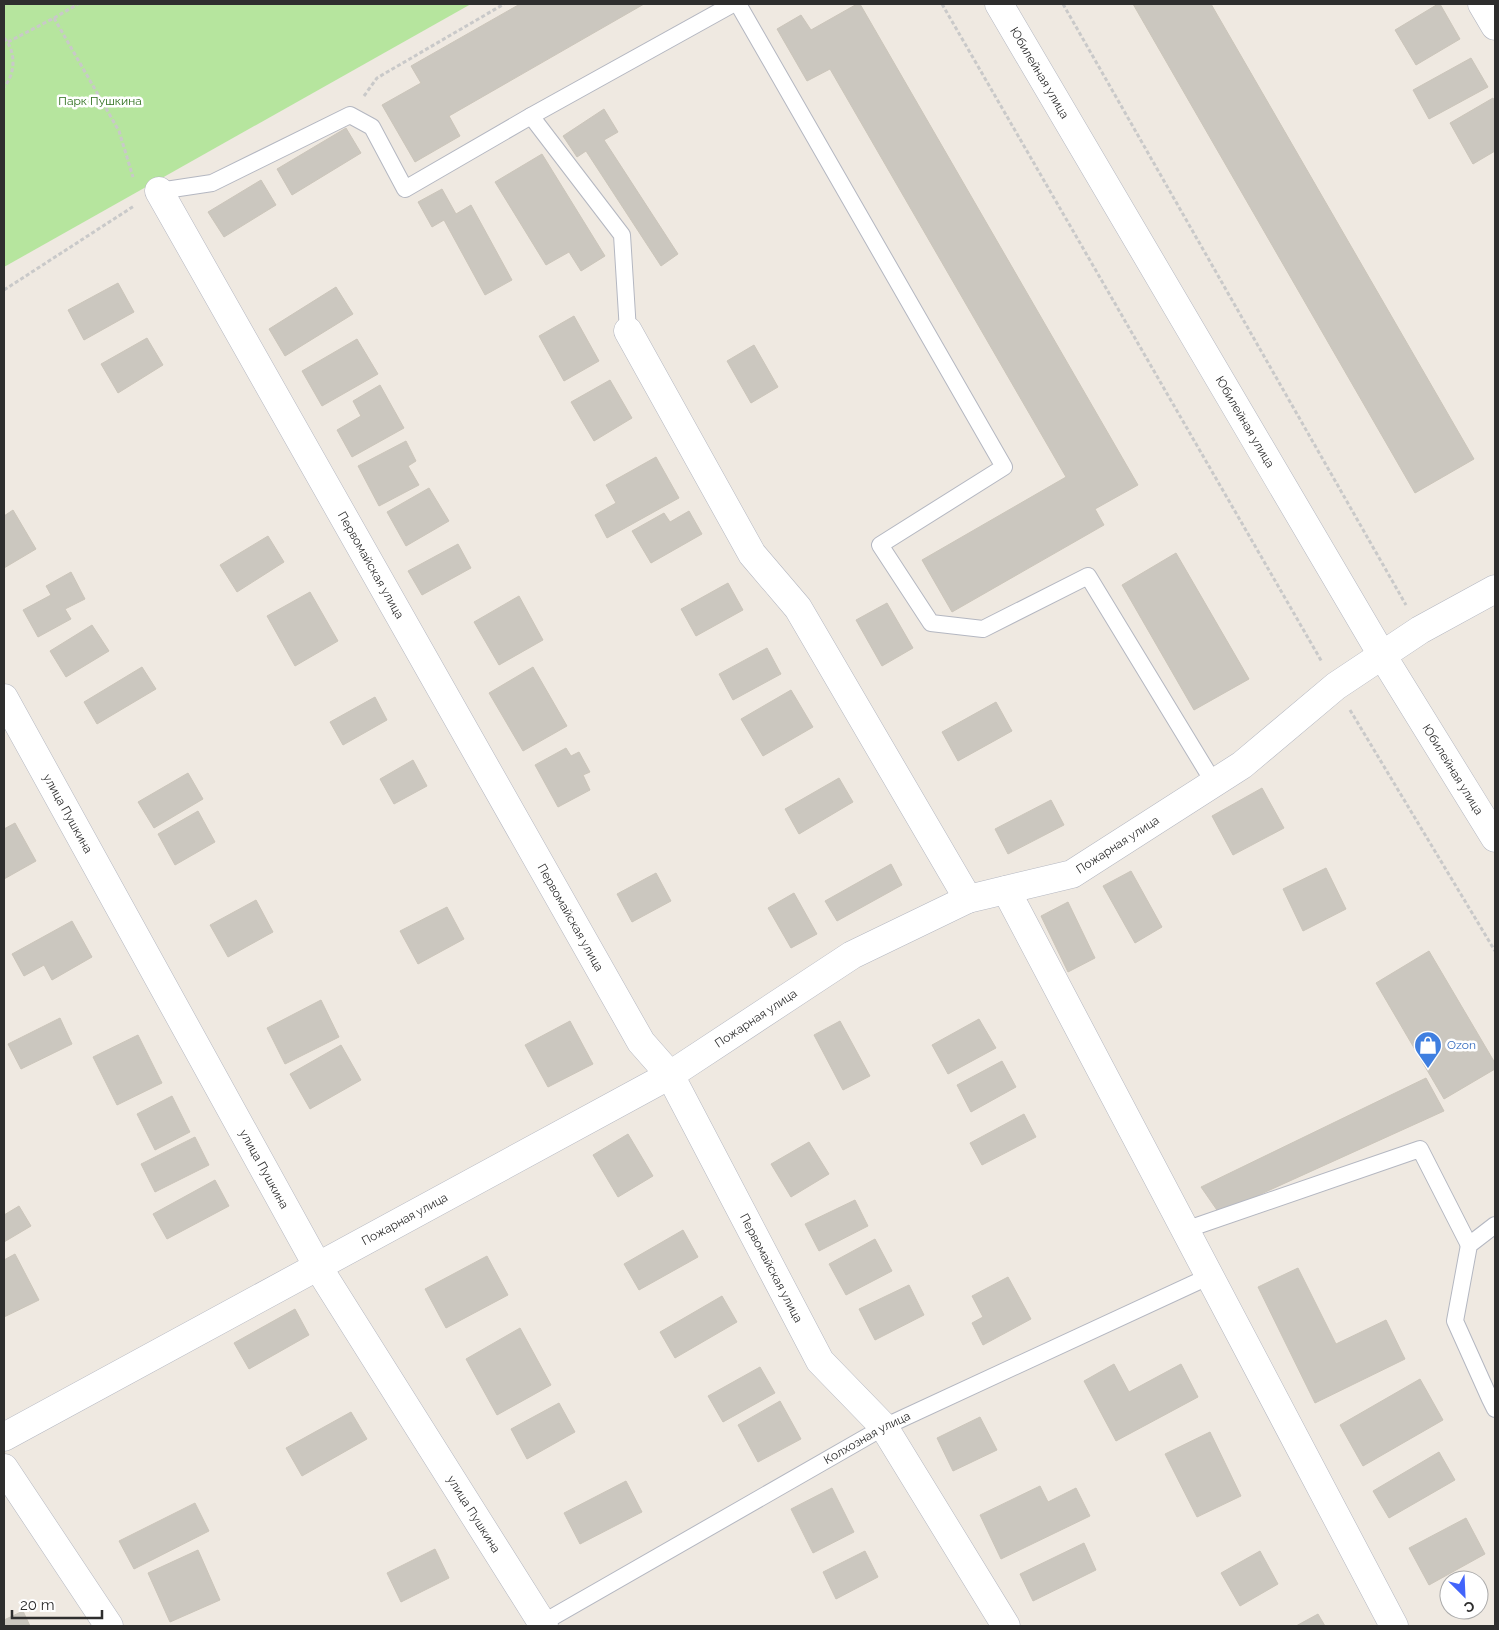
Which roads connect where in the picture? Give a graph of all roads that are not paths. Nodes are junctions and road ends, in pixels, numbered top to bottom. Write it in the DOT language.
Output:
graph roads {
  1 [pos="733,4"];
  2 [pos="738,4"];
  3 [pos="999,4"];
  4 [pos="1482,4"];
  5 [pos="1495,26"];
  6 [pos="531,116"];
  7 [pos="150,196"];
  8 [pos="628,331"];
  9 [pos="1495,589"];
  10 [pos="1382,655"];
  11 [pos="4,698"];
  12 [pos="1214,783"];
  13 [pos="1495,838"];
  14 [pos="1006,890"];
  15 [pos="968,899"];
  16 [pos="670,1075"];
  17 [pos="1495,1225"];
  18 [pos="1186,1230"];
  19 [pos="1469,1245"];
  20 [pos="318,1267"];
  21 [pos="1210,1276"];
  22 [pos="1495,1408"];
  23 [pos="884,1427"];
  24 [pos="4,1437"];
  25 [pos="4,1468"];
  26 [pos="541,1625"];
  27 [pos="109,1626"];
  28 [pos="1006,1626"];
  29 [pos="1394,1626"];
  1 -- 6 [label="lane"];
  2 -- 12 [label="lane"];
  3 -- 10 [label="street, Юбилейная улица"];
  4 -- 5 [label="street"];
  6 -- 7 [label="lane"];
  6 -- 8 [label="lane"];
  7 -- 16 [label="street, Первомайская улица"];
  8 -- 15 [label="street"];
  9 -- 10 [label="street, Пожарная улица"];
  10 -- 12 [label="street, Пожарная улица"];
  10 -- 13 [label="street, Юбилейная улица"];
  11 -- 20 [label="street, улица Пушкина"];
  12 -- 14 [label="street, Пожарная улица"];
  14 -- 15 [label="street, Пожарная улица"];
  14 -- 18 [label="street"];
  15 -- 16 [label="street, Пожарная улица"];
  16 -- 20 [label="street, Пожарная улица"];
  16 -- 23 [label="street, Первомайская улица"];
  17 -- 19 [label="lane"];
  18 -- 19 [label="lane"];
  18 -- 21 [label="street"];
  19 -- 22 [label="lane"];
  20 -- 24 [label="street, Пожарная улица"];
  20 -- 26 [label="street, улица Пушкина"];
  21 -- 23 [label="lane, Колхозная улица"];
  21 -- 29 [label="street"];
  23 -- 26 [label="lane, Колхозная улица"];
  23 -- 28 [label="street, Первомайская улица"];
  25 -- 27 [label="street"];
}
